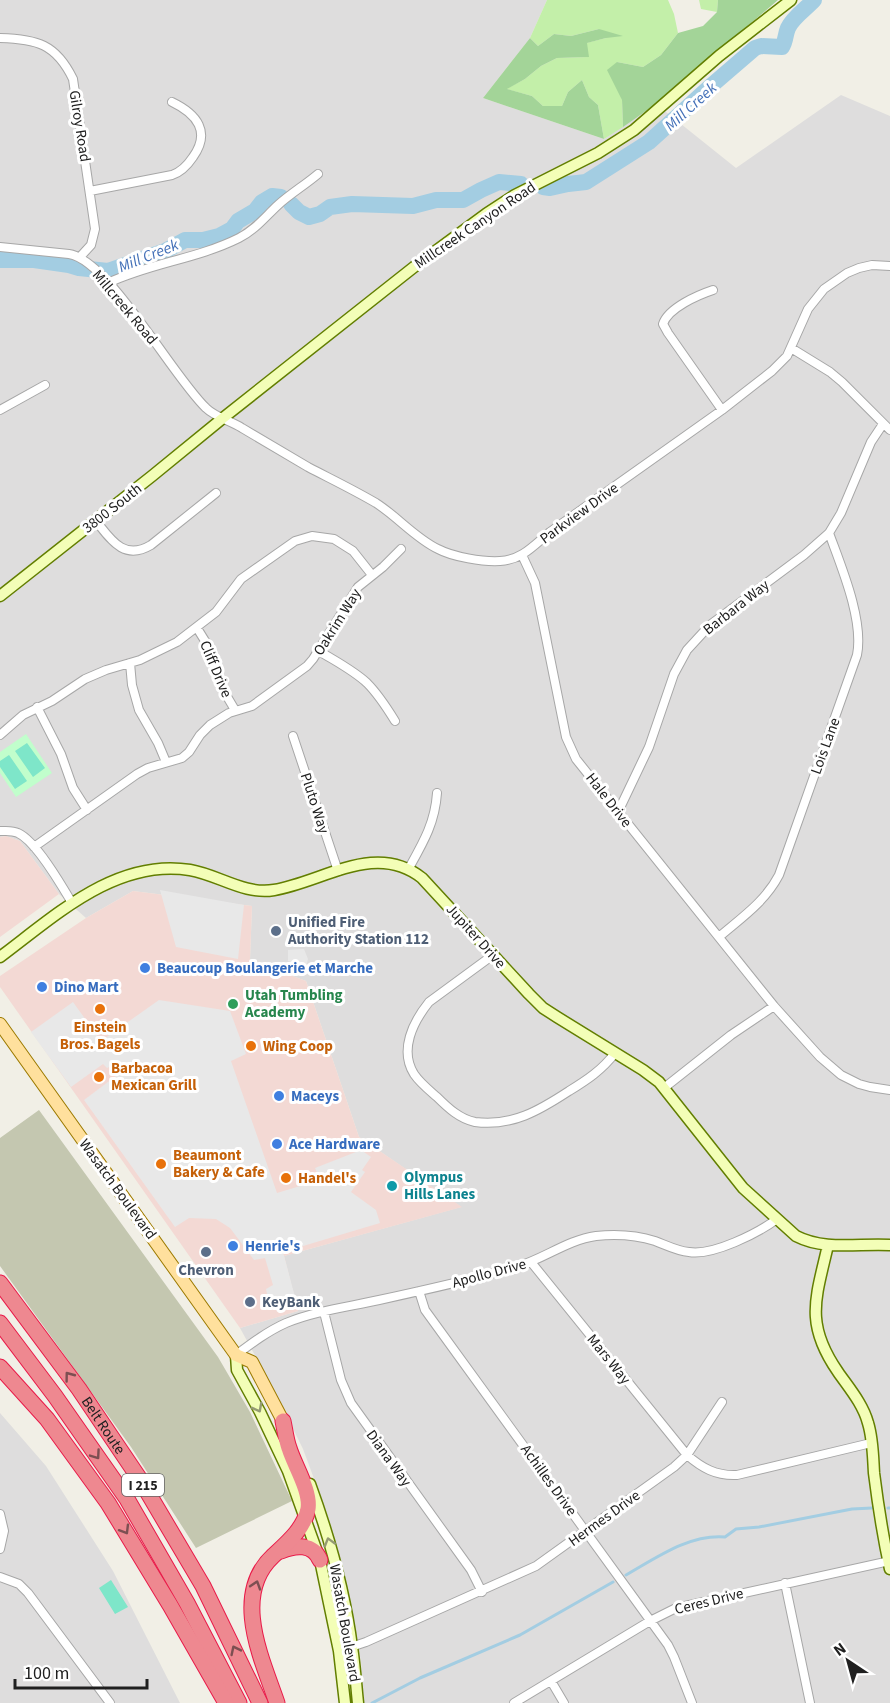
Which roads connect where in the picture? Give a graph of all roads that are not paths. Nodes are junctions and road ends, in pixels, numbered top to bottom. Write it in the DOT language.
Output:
graph roads {
  1 [pos="791,0"];
  2 [pos="0,38"];
  3 [pos="172,102"];
  4 [pos="318,174"];
  5 [pos="90,191"];
  6 [pos="0,247"];
  7 [pos="80,257"];
  8 [pos="890,266"];
  9 [pos="108,283"];
  10 [pos="713,290"];
  11 [pos="791,348"];
  12 [pos="45,385"];
  13 [pos="0,410"];
  14 [pos="722,410"];
  15 [pos="223,418"];
  16 [pos="887,427"];
  17 [pos="216,494"];
  18 [pos="96,521"];
  19 [pos="829,532"];
  20 [pos="400,549"];
  21 [pos="522,555"];
  22 [pos="372,575"];
  23 [pos="0,596"];
  24 [pos="196,628"];
  25 [pos="319,651"];
  26 [pos="130,663"];
  27 [pos="38,707"];
  28 [pos="235,710"];
  29 [pos="395,721"];
  30 [pos="0,735"];
  31 [pos="293,736"];
  32 [pos="166,762"];
  33 [pos="437,793"];
  34 [pos="87,810"];
  35 [pos="618,812"];
  36 [pos="0,831"];
  37 [pos="34,848"];
  38 [pos="409,868"];
  39 [pos="338,871"];
  40 [pos="72,903"];
  41 [pos="719,937"];
  42 [pos="493,955"];
  43 [pos="0,957"];
  44 [pos="774,1006"];
  45 [pos="0,1024"];
  46 [pos="615,1053"];
  47 [pos="664,1088"];
  48 [pos="890,1090"];
  49 [pos="777,1220"];
  50 [pos="828,1245"];
  51 [pos="890,1245"];
  52 [pos="531,1262"];
  53 [pos="0,1283"];
  54 [pos="419,1291"];
  55 [pos="324,1312"];
  56 [pos="0,1323"];
  57 [pos="236,1354"];
  58 [pos="0,1367"];
  59 [pos="722,1402"];
  60 [pos="283,1421"];
  61 [pos="871,1443"];
  62 [pos="687,1455"];
  63 [pos="0,1514"];
  64 [pos="305,1517"];
  65 [pos="586,1531"];
  66 [pos="0,1549"];
  67 [pos="273,1556"];
  68 [pos="320,1560"];
  69 [pos="889,1564"];
  70 [pos="0,1577"];
  71 [pos="785,1583"];
  72 [pos="482,1592"];
  73 [pos="650,1620"];
  74 [pos="352,1647"];
  75 [pos="339,1651"];
  76 [pos="551,1681"];
  77 [pos="110,1703"];
  78 [pos="226,1703"];
  79 [pos="239,1703"];
  80 [pos="260,1703"];
  81 [pos="277,1703"];
  82 [pos="345,1703"];
  83 [pos="358,1703"];
  84 [pos="514,1703"];
  85 [pos="564,1703"];
  86 [pos="692,1703"];
  87 [pos="810,1703"];
  1 -- 15 [label="street, Millcreek Canyon Road"];
  2 -- 5 [label="street, Gilroy Road"];
  3 -- 5 [label="street"];
  4 -- 9 [label="street"];
  5 -- 7 [label="street, Gilroy Road"];
  6 -- 7 [label="street, Millcreek Road"];
  7 -- 9 [label="street, Millcreek Road"];
  8 -- 11 [label="street, Parkview Drive"];
  9 -- 15 [label="street, Millcreek Road"];
  10 -- 14 [label="street"];
  11 -- 14 [label="street, Parkview Drive"];
  11 -- 16 [label="street"];
  12 -- 13 [label="street"];
  14 -- 21 [label="street, Parkview Drive"];
  15 -- 18 [label="street, 3800 South"];
  15 -- 21 [label="street, Parkview Drive"];
  16 -- 19 [label="street, Barbara Way"];
  17 -- 18 [label="street"];
  18 -- 23 [label="street, 3800 South"];
  19 -- 35 [label="street, Barbara Way"];
  19 -- 41 [label="street, Lois Lane"];
  20 -- 22 [label="street, Oakrim Way"];
  21 -- 35 [label="street, Hale Drive"];
  22 -- 24 [label="street"];
  22 -- 25 [label="street, Oakrim Way"];
  24 -- 26 [label="street"];
  24 -- 28 [label="street, Cliff Drive"];
  25 -- 28 [label="street, Oakrim Way"];
  25 -- 29 [label="street"];
  26 -- 27 [label="street"];
  26 -- 32 [label="street"];
  27 -- 30 [label="street"];
  27 -- 34 [label="street"];
  28 -- 32 [label="street, Oakrim Way"];
  31 -- 39 [label="street, Pluto Way"];
  32 -- 34 [label="street, Oakrim Way"];
  33 -- 38 [label="street"];
  34 -- 37 [label="street, Oakrim Way"];
  35 -- 41 [label="street, Hale Drive"];
  36 -- 37 [label="street"];
  37 -- 40 [label="street"];
  38 -- 39 [label="street, Jupiter Drive"];
  38 -- 42 [label="street, Jupiter Drive"];
  39 -- 40 [label="street, Jupiter Drive"];
  40 -- 43 [label="street, Jupiter Drive"];
  41 -- 44 [label="street, Hale Drive"];
  42 -- 46 [label="street, Jupiter Drive"];
  42 -- 46 [label="street"];
  44 -- 47 [label="street"];
  44 -- 48 [label="street, Hale Drive"];
  45 -- 57 [label="main road, Wasatch Boulevard"];
  46 -- 47 [label="street, Jupiter Drive"];
  47 -- 49 [label="street, Jupiter Drive"];
  49 -- 50 [label="street, Jupiter Drive"];
  49 -- 52 [label="street, Apollo Drive"];
  50 -- 51 [label="street, Jupiter Drive"];
  50 -- 61 [label="street"];
  52 -- 54 [label="street, Apollo Drive"];
  52 -- 62 [label="street, Mars Way"];
  80 -- 53 [label="highway, Belt Route / I 215, one-way"];
  54 -- 55 [label="street, Apollo Drive"];
  54 -- 65 [label="street, Achilles Drive"];
  55 -- 57 [label="street, Apollo Drive"];
  55 -- 72 [label="street, Diana Way"];
  56 -- 79 [label="highway, Belt Route / I 215, one-way"];
  57 -- 60 [label="main road, Wasatch Boulevard"];
  57 -- 64 [label="street, Wasatch Boulevard, one-way"];
  58 -- 78 [label="highway, one-way"];
  59 -- 62 [label="street, Hermes Drive"];
  60 -- 64 [label="highway"];
  74 -- 60 [label="street, Wasatch Boulevard, one-way"];
  61 -- 62 [label="street"];
  61 -- 69 [label="street"];
  62 -- 65 [label="street, Hermes Drive"];
  63 -- 66 [label="street"];
  64 -- 67 [label="highway"];
  64 -- 68 [label="street, Wasatch Boulevard"];
  65 -- 72 [label="street, Hermes Drive"];
  65 -- 73 [label="street, Achilles Drive"];
  67 -- 68 [label="highway"];
  81 -- 67 [label="highway, one-way"];
  68 -- 75 [label="street, Wasatch Boulevard"];
  69 -- 71 [label="street, Ceres Drive"];
  70 -- 77 [label="street"];
  71 -- 73 [label="street, Ceres Drive"];
  71 -- 87 [label="street"];
  72 -- 74 [label="street, Hermes Drive"];
  73 -- 76 [label="street, Ceres Drive"];
  73 -- 86 [label="street, Achilles Drive"];
  74 -- 75 [label="street, Hermes Drive"];
  74 -- 83 [label="street, Wasatch Boulevard"];
  75 -- 82 [label="street, Wasatch Boulevard"];
  76 -- 84 [label="street, Ceres Drive"];
  76 -- 85 [label="street"];
}
